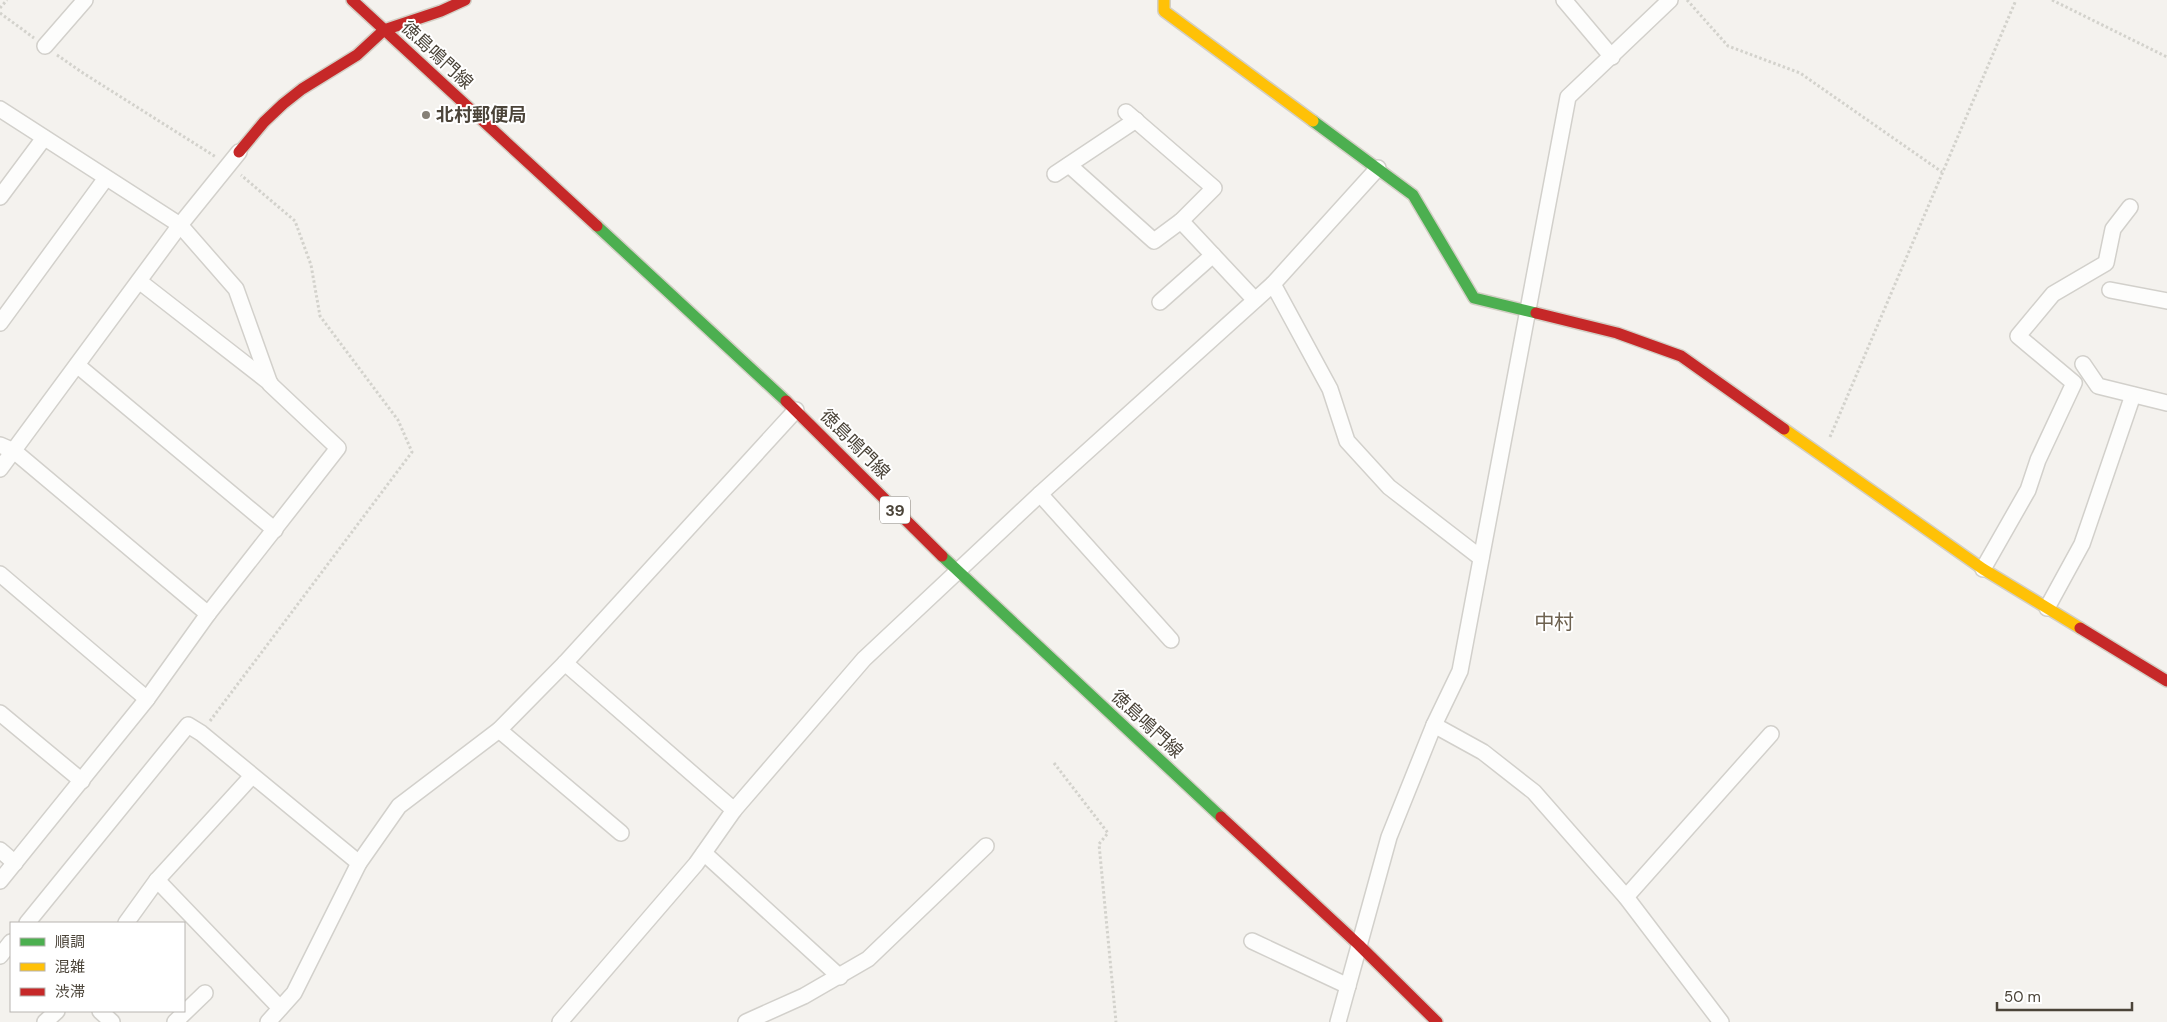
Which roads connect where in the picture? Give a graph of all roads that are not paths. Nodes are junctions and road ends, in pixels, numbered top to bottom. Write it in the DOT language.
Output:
graph roads {
  1 [pos="85,0"];
  2 [pos="352,0"];
  3 [pos="465,0"];
  4 [pos="1164,0"];
  5 [pos="1564,0"];
  6 [pos="1670,0"];
  7 [pos="384,30"];
  8 [pos="45,46"];
  9 [pos="1612,57"];
  10 [pos="0,108"];
  11 [pos="44,138"];
  12 [pos="239,152"];
  13 [pos="1069,165"];
  14 [pos="1378,168"];
  15 [pos="1056,174"];
  16 [pos="106,178"];
  17 [pos="0,197"];
  18 [pos="2130,207"];
  19 [pos="1181,222"];
  20 [pos="180,226"];
  21 [pos="1213,255"];
  22 [pos="139,281"];
  23 [pos="1273,284"];
  24 [pos="2110,290"];
  25 [pos="1255,300"];
  26 [pos="2167,301"];
  27 [pos="1160,302"];
  28 [pos="1528,311"];
  29 [pos="0,324"];
  30 [pos="2083,364"];
  31 [pos="77,365"];
  32 [pos="270,384"];
  33 [pos="2133,395"];
  34 [pos="2167,403"];
  35 [pos="796,410"];
  36 [pos="7,448"];
  37 [pos="0,469"];
  38 [pos="1040,494"];
  39 [pos="275,530"];
  40 [pos="1482,558"];
  41 [pos="1983,569"];
  42 [pos="958,573"];
  43 [pos="0,574"];
  44 [pos="2047,608"];
  45 [pos="208,614"];
  46 [pos="1171,640"];
  47 [pos="564,663"];
  48 [pos="2167,681"];
  49 [pos="147,699"];
  50 [pos="0,713"];
  51 [pos="1434,725"];
  52 [pos="499,730"];
  53 [pos="1771,734"];
  54 [pos="252,776"];
  55 [pos="82,781"];
  56 [pos="734,810"];
  57 [pos="621,833"];
  58 [pos="986,846"];
  59 [pos="0,850"];
  60 [pos="704,853"];
  61 [pos="15,863"];
  62 [pos="358,863"];
  63 [pos="158,880"];
  64 [pos="0,881"];
  65 [pos="1626,897"];
  66 [pos="28,922"];
  67 [pos="127,922"];
  68 [pos="1252,941"];
  69 [pos="10,943"];
  70 [pos="1359,945"];
  71 [pos="0,956"];
  72 [pos="840,976"];
  73 [pos="1348,986"];
  74 [pos="205,993"];
  75 [pos="280,1008"];
  76 [pos="56,1012"];
  77 [pos="101,1012"];
  78 [pos="46,1022"];
  79 [pos="112,1022"];
  80 [pos="175,1022"];
  81 [pos="268,1022"];
  82 [pos="560,1022"];
  83 [pos="746,1022"];
  84 [pos="1338,1022"];
  85 [pos="1436,1022"];
  86 [pos="1721,1022"];
  1 -- 8 [label="street"];
  2 -- 7 [label="street, 徳島鳴門線 / 39"];
  3 -- 7 [label="street"];
  4 -- 14 [label="street"];
  5 -- 9 [label="street"];
  6 -- 9 [label="street"];
  7 -- 12 [label="street"];
  7 -- 35 [label="street, 徳島鳴門線 / 39"];
  9 -- 28 [label="street"];
  10 -- 11 [label="street"];
  11 -- 16 [label="street"];
  11 -- 17 [label="street"];
  12 -- 20 [label="street"];
  13 -- 15 [label="street"];
  13 -- 19 [label="street"];
  13 -- 19 [label="street"];
  14 -- 23 [label="street"];
  14 -- 28 [label="street"];
  16 -- 20 [label="street"];
  16 -- 29 [label="street"];
  18 -- 41 [label="street"];
  19 -- 21 [label="street"];
  20 -- 22 [label="street"];
  20 -- 32 [label="street"];
  21 -- 25 [label="street"];
  21 -- 27 [label="street"];
  22 -- 31 [label="street"];
  22 -- 32 [label="street"];
  23 -- 25 [label="street"];
  23 -- 40 [label="street"];
  24 -- 26 [label="street"];
  25 -- 38 [label="street"];
  28 -- 40 [label="street"];
  28 -- 41 [label="street"];
  30 -- 33 [label="street"];
  31 -- 36 [label="street"];
  31 -- 39 [label="street"];
  32 -- 39 [label="street"];
  33 -- 34 [label="street"];
  33 -- 44 [label="street"];
  35 -- 42 [label="street, 徳島鳴門線 / 39"];
  35 -- 47 [label="street"];
  36 -- 37 [label="street"];
  36 -- 45 [label="street"];
  38 -- 42 [label="street"];
  38 -- 46 [label="street"];
  39 -- 45 [label="street"];
  40 -- 51 [label="street"];
  41 -- 44 [label="street"];
  42 -- 56 [label="street"];
  42 -- 70 [label="street, 徳島鳴門線 / 39"];
  43 -- 49 [label="street"];
  44 -- 48 [label="street"];
  45 -- 49 [label="street"];
  47 -- 52 [label="street"];
  47 -- 56 [label="street"];
  49 -- 55 [label="street"];
  50 -- 55 [label="street"];
  51 -- 65 [label="street"];
  51 -- 70 [label="street"];
  52 -- 57 [label="street"];
  52 -- 62 [label="street"];
  53 -- 65 [label="street"];
  54 -- 62 [label="street"];
  54 -- 63 [label="street"];
  54 -- 66 [label="street"];
  55 -- 61 [label="street"];
  56 -- 60 [label="street"];
  58 -- 72 [label="street"];
  59 -- 61 [label="street"];
  60 -- 72 [label="street"];
  60 -- 82 [label="street"];
  61 -- 64 [label="street"];
  62 -- 75 [label="street"];
  63 -- 67 [label="street"];
  63 -- 75 [label="street"];
  65 -- 86 [label="street"];
  68 -- 73 [label="street"];
  69 -- 71 [label="street"];
  70 -- 73 [label="street"];
  70 -- 85 [label="street, 徳島鳴門線 / 39"];
  72 -- 83 [label="street"];
  73 -- 84 [label="street"];
  74 -- 80 [label="street"];
  75 -- 81 [label="street"];
  76 -- 78 [label="street"];
  77 -- 79 [label="street"];
}
